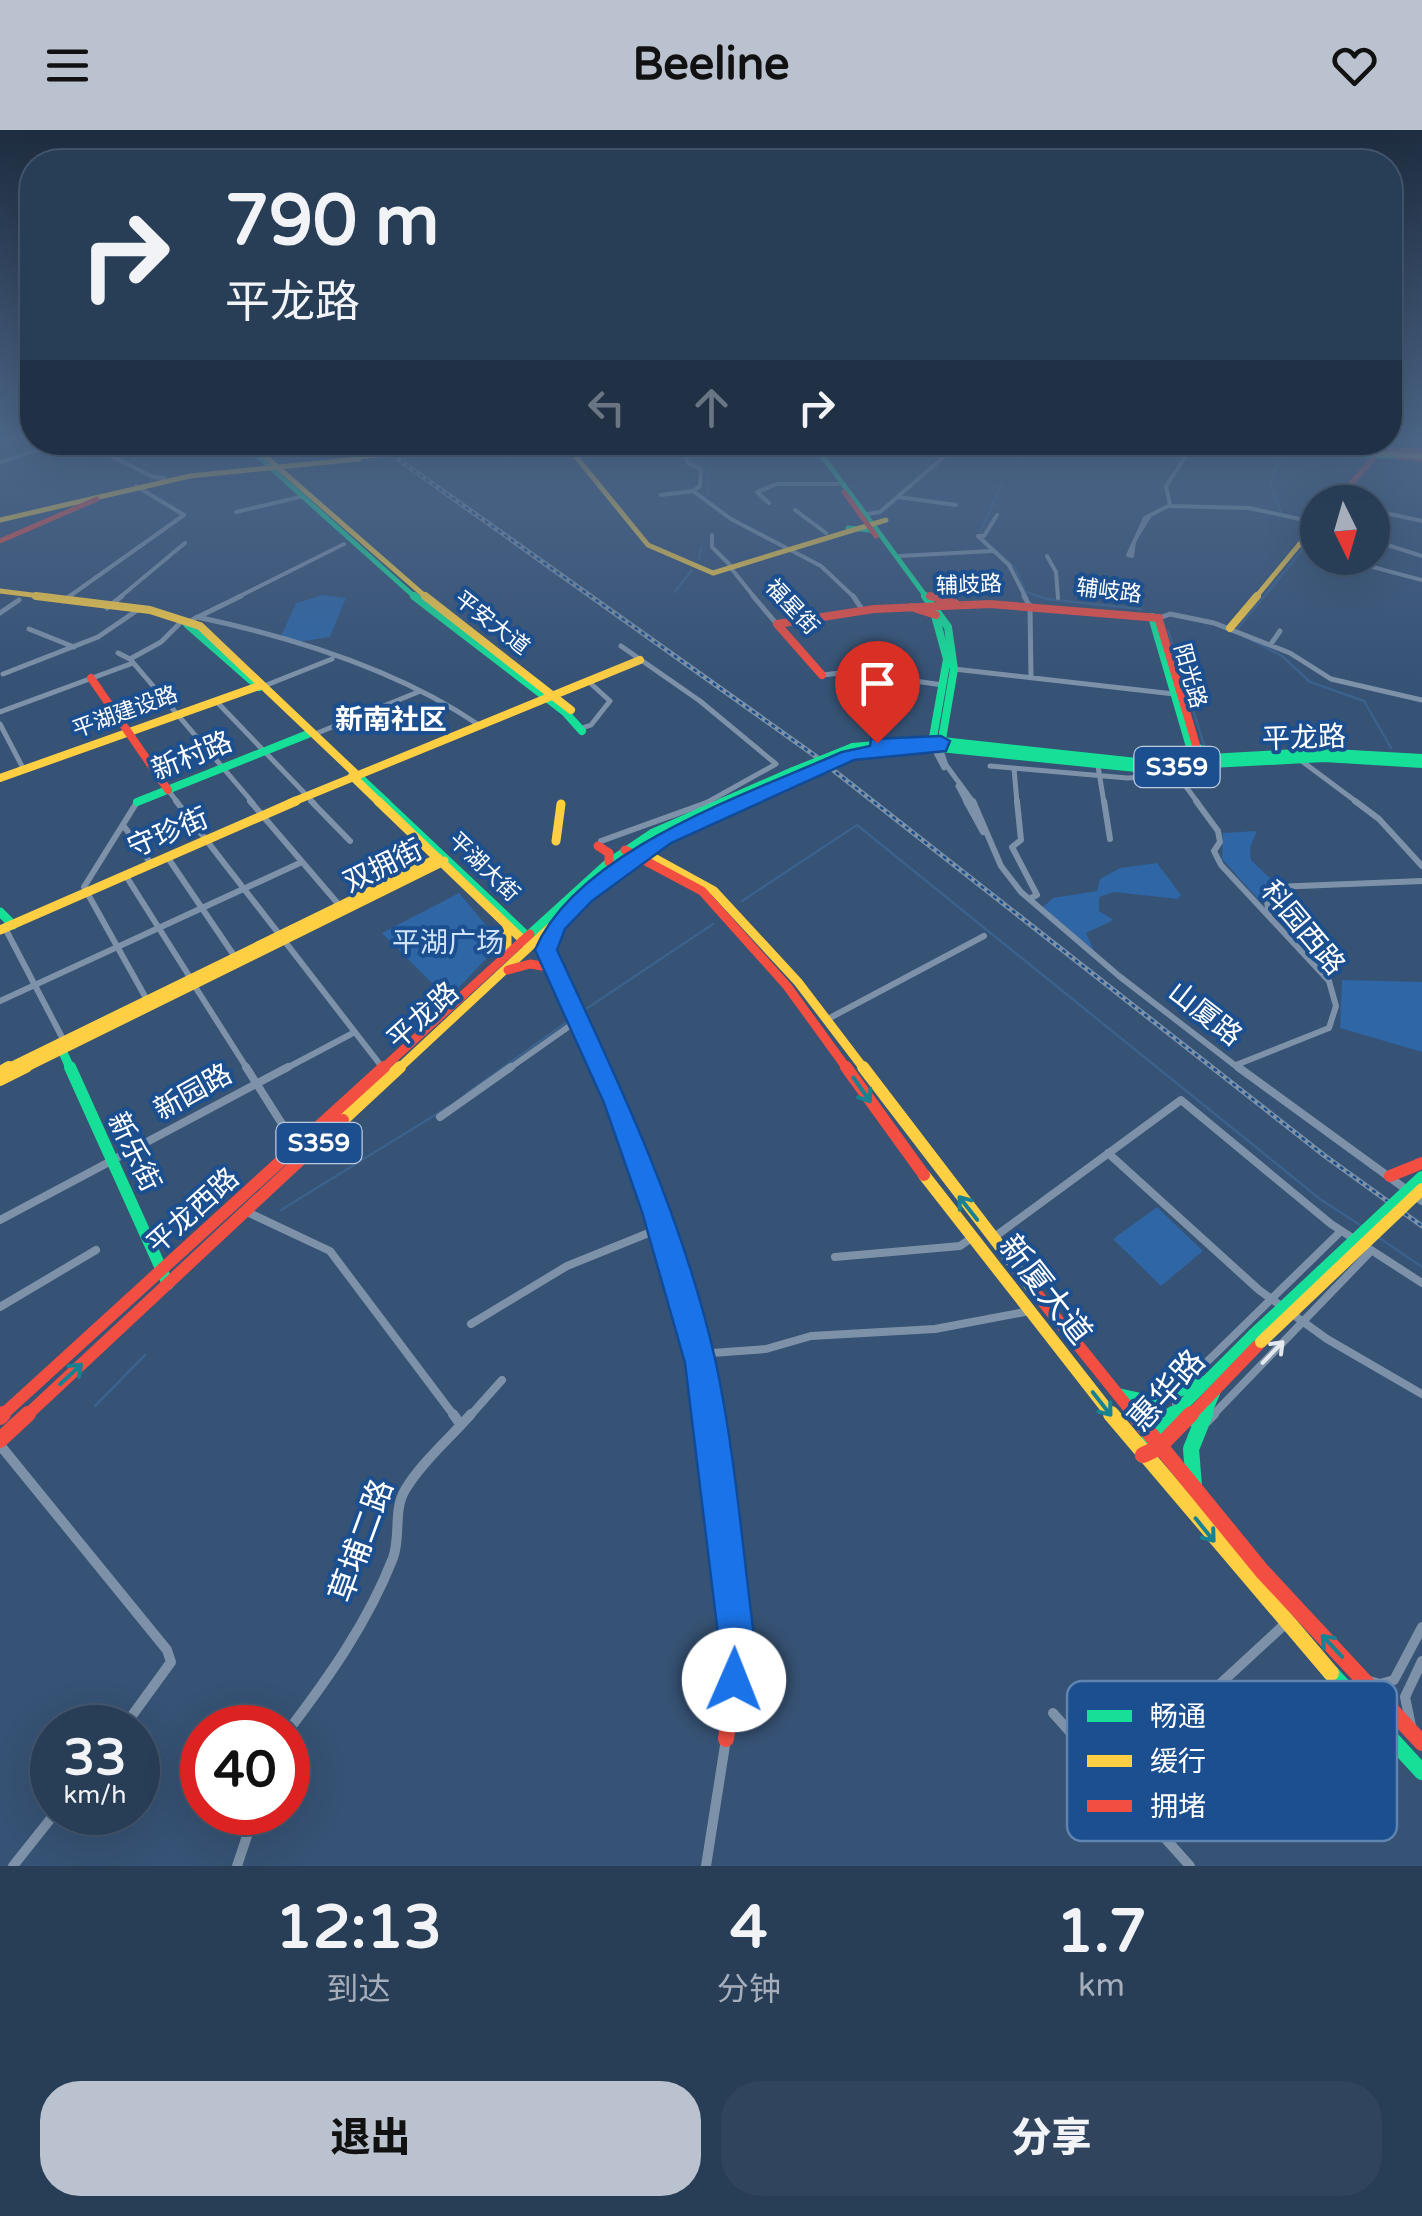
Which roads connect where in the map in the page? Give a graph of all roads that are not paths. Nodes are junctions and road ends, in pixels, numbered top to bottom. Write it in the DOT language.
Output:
graph roads {
  1 [pos="43,520"];
  2 [pos="47,520"];
  3 [pos="177,520"];
  4 [pos="328,520"];
  5 [pos="332,520"];
  6 [pos="630,520"];
  7 [pos="732,520"];
  8 [pos="808,520"];
  9 [pos="994,520"];
  10 [pos="1147,520"];
  11 [pos="870,522"];
  12 [pos="826,534"];
  13 [pos="712,535"];
  14 [pos="0,540"];
  15 [pos="186,543"];
  16 [pos="344,544"];
  17 [pos="1390,546"];
  18 [pos="786,548"];
  19 [pos="1300,548"];
  20 [pos="994,551"];
  21 [pos="898,556"];
  22 [pos="1047,556"];
  23 [pos="1130,556"];
  24 [pos="1422,556"];
  25 [pos="730,566"];
  26 [pos="1390,572"];
  27 [pos="1422,580"];
  28 [pos="0,594"];
  29 [pos="423,599"];
  30 [pos="19,600"];
  31 [pos="63,600"];
  32 [pos="1058,600"];
  33 [pos="954,604"];
  34 [pos="1029,604"];
  35 [pos="932,605"];
  36 [pos="911,606"];
  37 [pos="109,607"];
  38 [pos="862,609"];
  39 [pos="137,610"];
  40 [pos="0,614"];
  41 [pos="1156,618"];
  42 [pos="190,620"];
  43 [pos="776,623"];
  44 [pos="1230,628"];
  45 [pos="28,629"];
  46 [pos="1280,631"];
  47 [pos="1271,644"];
  48 [pos="74,646"];
  49 [pos="621,646"];
  50 [pos="118,653"];
  51 [pos="333,658"];
  52 [pos="640,660"];
  53 [pos="132,661"];
  54 [pos="954,668"];
  55 [pos="3,674"];
  56 [pos="822,676"];
  57 [pos="91,678"];
  58 [pos="1032,678"];
  59 [pos="588,681"];
  60 [pos="943,684"];
  61 [pos="261,686"];
  62 [pos="572,688"];
  63 [pos="418,692"];
  64 [pos="1179,694"];
  65 [pos="549,700"];
  66 [pos="1422,700"];
  67 [pos="216,701"];
  68 [pos="0,712"];
  69 [pos="176,715"];
  70 [pos="0,724"];
  71 [pos="479,724"];
  72 [pos="944,724"];
  73 [pos="582,730"];
  74 [pos="128,732"];
  75 [pos="311,734"];
  76 [pos="937,744"];
  77 [pos="1193,746"];
  78 [pos="969,748"];
  79 [pos="264,751"];
  80 [pos="1227,758"];
  81 [pos="1298,758"];
  82 [pos="1174,761"];
  83 [pos="1422,761"];
  84 [pos="944,762"];
  85 [pos="990,766"];
  86 [pos="221,768"];
  87 [pos="1014,768"];
  88 [pos="24,770"];
  89 [pos="1099,771"];
  90 [pos="357,776"];
  91 [pos="0,778"];
  92 [pos="168,790"];
  93 [pos="308,797"];
  94 [pos="137,802"];
  95 [pos="561,804"];
  96 [pos="263,816"];
  97 [pos="122,825"];
  98 [pos="987,836"];
  99 [pos="1110,839"];
  100 [pos="207,841"];
  101 [pos="350,841"];
  102 [pos="556,841"];
  103 [pos="600,844"];
  104 [pos="632,848"];
  105 [pos="168,858"];
  106 [pos="442,860"];
  107 [pos="302,862"];
  108 [pos="152,864"];
  109 [pos="607,864"];
  110 [pos="1422,866"];
  111 [pos="126,876"];
  112 [pos="1422,881"];
  113 [pos="244,888"];
  114 [pos="87,892"];
  115 [pos="1029,900"];
  116 [pos="340,906"];
  117 [pos="202,908"];
  118 [pos="0,912"];
  119 [pos="1270,916"];
  120 [pos="556,925"];
  121 [pos="507,926"];
  122 [pos="6,928"];
  123 [pos="158,928"];
  124 [pos="984,936"];
  125 [pos="282,938"];
  126 [pos="528,941"];
  127 [pos="117,947"];
  128 [pos="235,957"];
  129 [pos="505,965"];
  130 [pos="554,968"];
  131 [pos="192,982"];
  132 [pos="35,985"];
  133 [pos="147,1000"];
  134 [pos="0,1001"];
  135 [pos="579,1020"];
  136 [pos="826,1020"];
  137 [pos="355,1032"];
  138 [pos="62,1046"];
  139 [pos="1235,1066"];
  140 [pos="383,1068"];
  141 [pos="0,1072"];
  142 [pos="0,1080"];
  143 [pos="256,1084"];
  144 [pos="440,1116"];
  145 [pos="296,1147"];
  146 [pos="1108,1153"];
  147 [pos="114,1161"];
  148 [pos="1422,1163"];
  149 [pos="1390,1176"];
  150 [pos="1422,1177"];
  151 [pos="1421,1195"];
  152 [pos="246,1212"];
  153 [pos="0,1220"];
  154 [pos="661,1228"];
  155 [pos="1341,1231"];
  156 [pos="973,1238"];
  157 [pos="992,1238"];
  158 [pos="96,1250"];
  159 [pos="1370,1252"];
  160 [pos="835,1257"];
  161 [pos="164,1268"];
  162 [pos="1422,1283"];
  163 [pos="168,1284"];
  164 [pos="1271,1299"];
  165 [pos="0,1307"];
  166 [pos="1030,1311"];
  167 [pos="1303,1322"];
  168 [pos="471,1324"];
  169 [pos="1257,1338"];
  170 [pos="698,1354"];
  171 [pos="502,1380"];
  172 [pos="1211,1385"];
  173 [pos="1110,1388"];
  174 [pos="1176,1392"];
  175 [pos="1422,1394"];
  176 [pos="1180,1416"];
  177 [pos="0,1417"];
  178 [pos="1206,1422"];
  179 [pos="461,1425"];
  180 [pos="1150,1437"];
  181 [pos="0,1443"];
  182 [pos="1158,1448"];
  183 [pos="1143,1455"];
  184 [pos="1201,1498"];
  185 [pos="1286,1623"];
  186 [pos="1422,1627"];
  187 [pos="1422,1660"];
  188 [pos="1357,1673"];
  189 [pos="1224,1681"];
  190 [pos="1339,1681"];
  191 [pos="1364,1681"];
  192 [pos="1371,1681"];
  193 [pos="1387,1681"];
  194 [pos="141,1705"];
  195 [pos="308,1705"];
  196 [pos="1053,1713"];
  197 [pos="1397,1716"];
  198 [pos="1067,1729"];
  199 [pos="726,1739"];
  200 [pos="1419,1740"];
  201 [pos="1397,1745"];
  202 [pos="1422,1772"];
  203 [pos="38,1835"];
  204 [pos="247,1835"];
  205 [pos="1168,1841"];
  206 [pos="13,1866"];
  207 [pos="237,1866"];
  208 [pos="706,1866"];
  209 [pos="1190,1866"];
  1 -- 14 [label="main road"];
  2 -- 14 [label="main road"];
  3 -- 31 [label="street"];
  4 -- 29 [label="main road, 平安大道"];
  5 -- 29 [label="main road, 平安大道"];
  6 -- 25 [label="main road"];
  7 -- 18 [label="street"];
  8 -- 12 [label="street"];
  9 -- 20 [label="street"];
  10 -- 23 [label="street"];
  11 -- 12 [label="main road"];
  11 -- 18 [label="main road"];
  11 -- 21 [label="main road"];
  11 -- 35 [label="main road"];
  12 -- 18 [label="main road"];
  13 -- 25 [label="street, 福星街"];
  15 -- 37 [label="street"];
  16 -- 42 [label="street"];
  17 -- 24 [label="street"];
  18 -- 25 [label="main road"];
  18 -- 38 [label="street"];
  19 -- 44 [label="main road"];
  20 -- 21 [label="street"];
  20 -- 34 [label="street"];
  21 -- 35 [label="main road"];
  22 -- 32 [label="street"];
  25 -- 43 [label="street, 福星街"];
  26 -- 27 [label="street"];
  28 -- 30 [label="main road, 平湖大街"];
  28 -- 31 [label="main road, 平湖大街"];
  29 -- 65 [label="main road, 平安大道"];
  30 -- 37 [label="main road, 平湖大街"];
  30 -- 40 [label="street"];
  31 -- 37 [label="main road, 平湖大街"];
  33 -- 34 [label="main road, 辅歧路"];
  33 -- 35 [label="main road"];
  33 -- 35 [label="main road, 辅歧路"];
  34 -- 41 [label="main road, 辅歧路"];
  34 -- 58 [label="street"];
  35 -- 36 [label="main road, 辅歧路"];
  35 -- 36 [label="main road"];
  35 -- 54 [label="main road"];
  35 -- 60 [label="main road"];
  36 -- 38 [label="main road"];
  36 -- 43 [label="main road, 辅歧路"];
  37 -- 39 [label="main road, 平湖大街"];
  38 -- 43 [label="main road"];
  39 -- 42 [label="main road, 平湖大街"];
  39 -- 48 [label="street"];
  41 -- 44 [label="street, 辅岐路"];
  41 -- 64 [label="main road, 阳光路"];
  42 -- 51 [label="street"];
  42 -- 53 [label="street"];
  42 -- 61 [label="main road, 平湖大街"];
  43 -- 56 [label="main road, 福星街"];
  44 -- 47 [label="street, 辅岐路"];
  45 -- 48 [label="street"];
  46 -- 47 [label="street"];
  47 -- 66 [label="street, 辅岐路"];
  48 -- 55 [label="street"];
  49 -- 52 [label="street"];
  50 -- 53 [label="street"];
  51 -- 61 [label="street"];
  51 -- 63 [label="street"];
  52 -- 59 [label="main road, 守珍街"];
  52 -- 104 [label="street"];
  53 -- 57 [label="street"];
  53 -- 69 [label="street"];
  54 -- 58 [label="street"];
  54 -- 72 [label="main road"];
  56 -- 60 [label="street"];
  57 -- 68 [label="street"];
  57 -- 74 [label="main road"];
  58 -- 64 [label="street"];
  59 -- 62 [label="main road, 守珍街"];
  59 -- 73 [label="street"];
  60 -- 76 [label="main road"];
  61 -- 67 [label="main road, 平湖建设路"];
  61 -- 75 [label="main road, 平湖大街"];
  62 -- 65 [label="main road"];
  62 -- 65 [label="main road, 守珍街"];
  63 -- 71 [label="street"];
  63 -- 75 [label="street"];
  64 -- 77 [label="main road, 阳光路"];
  65 -- 71 [label="main road, 守珍街"];
  65 -- 73 [label="main road, 平安大道"];
  65 -- 90 [label="main road, 守珍街"];
  67 -- 69 [label="main road, 平湖建设路"];
  67 -- 79 [label="street"];
  69 -- 74 [label="main road, 平湖建设路"];
  69 -- 86 [label="street"];
  70 -- 88 [label="street"];
  71 -- 90 [label="main road, 守珍街"];
  72 -- 76 [label="main road"];
  72 -- 78 [label="main road"];
  74 -- 88 [label="main road, 平湖建设路"];
  74 -- 92 [label="main road"];
  75 -- 79 [label="main road, 新村路"];
  75 -- 90 [label="main road, 平湖大街"];
  76 -- 78 [label="main road, 平龙路 / S359"];
  76 -- 84 [label="street, 山厦路"];
  76 -- 98 [label="street, 山厦路"];
  76 -- 104 [label="main road, 平龙路 / S359, bridge"];
  77 -- 80 [label="main road"];
  77 -- 82 [label="main road"];
  78 -- 82 [label="main road, 平龙路 / S359"];
  78 -- 84 [label="main road"];
  78 -- 89 [label="main road, 平龙路 / S359"];
  79 -- 86 [label="main road, 新村路"];
  79 -- 93 [label="street"];
  80 -- 82 [label="main road, 平龙路 / S359"];
  80 -- 83 [label="main road, 平龙路 / S359"];
  81 -- 83 [label="main road, 平龙路 / S359"];
  81 -- 89 [label="main road, 平龙路 / S359"];
  81 -- 110 [label="street"];
  84 -- 98 [label="street, 山厦路"];
  85 -- 87 [label="street"];
  86 -- 92 [label="main road, 新村路"];
  86 -- 96 [label="street"];
  87 -- 89 [label="street"];
  87 -- 115 [label="street"];
  88 -- 91 [label="main road, 平湖建设路"];
  89 -- 99 [label="street"];
  89 -- 119 [label="street, 科园西路"];
  90 -- 93 [label="main road, 守珍街"];
  90 -- 106 [label="main road, 平湖大街"];
  92 -- 94 [label="main road, 新村路"];
  92 -- 100 [label="street"];
  93 -- 96 [label="main road, 守珍街"];
  93 -- 101 [label="street"];
  94 -- 97 [label="street, 新村路"];
  95 -- 102 [label="main road"];
  96 -- 100 [label="main road, 守珍街"];
  96 -- 107 [label="street"];
  97 -- 108 [label="street"];
  97 -- 114 [label="street, 新村路"];
  98 -- 115 [label="street, 山厦路"];
  100 -- 105 [label="main road, 守珍街"];
  100 -- 113 [label="street"];
  103 -- 104 [label="street"];
  103 -- 109 [label="main road"];
  104 -- 109 [label="main road, 平龙路 / S359"];
  104 -- 120 [label="main road, 平龙路 / S359"];
  104 -- 136 [label="main road, 新厦大道"];
  104 -- 156 [label="main road, 新厦大道, one-way"];
  105 -- 108 [label="main road, 守珍街"];
  105 -- 117 [label="street"];
  106 -- 116 [label="main road, 双拥街"];
  106 -- 121 [label="main road, 平湖大街"];
  106 -- 125 [label="main road, 双拥街"];
  106 -- 126 [label="main road, 平湖大街"];
  107 -- 113 [label="street"];
  107 -- 116 [label="street"];
  108 -- 111 [label="main road, 守珍街"];
  109 -- 126 [label="main road, 平龙路 / S359"];
  111 -- 114 [label="main road, 守珍街"];
  111 -- 123 [label="street"];
  112 -- 119 [label="street"];
  113 -- 117 [label="street"];
  113 -- 125 [label="street"];
  114 -- 122 [label="main road, 守珍街"];
  114 -- 127 [label="street"];
  115 -- 139 [label="street, 山厦路"];
  116 -- 125 [label="main road, 双拥街"];
  117 -- 123 [label="street"];
  117 -- 128 [label="street"];
  118 -- 122 [label="main road"];
  119 -- 139 [label="street, 科园西路"];
  120 -- 126 [label="main road, 平龙路 / S359"];
  120 -- 130 [label="main road"];
  121 -- 126 [label="main road, 平湖大街"];
  121 -- 129 [label="main road"];
  122 -- 132 [label="street"];
  123 -- 127 [label="street"];
  123 -- 131 [label="street"];
  124 -- 136 [label="street"];
  125 -- 128 [label="main road, 双拥街"];
  125 -- 131 [label="main road, 双拥街"];
  125 -- 137 [label="street"];
  126 -- 129 [label="main road, 平龙路 / S359"];
  127 -- 132 [label="street"];
  127 -- 133 [label="street"];
  128 -- 131 [label="main road, 双拥街"];
  129 -- 130 [label="main road"];
  129 -- 140 [label="main road, 平龙西路 / S359"];
  129 -- 152 [label="main road, 平龙路 / S359"];
  130 -- 135 [label="main road"];
  131 -- 133 [label="main road, 双拥街"];
  131 -- 138 [label="main road, 双拥街"];
  131 -- 143 [label="street"];
  132 -- 134 [label="street"];
  132 -- 138 [label="street"];
  133 -- 138 [label="main road, 双拥街"];
  135 -- 144 [label="street"];
  135 -- 154 [label="main road"];
  157 -- 136 [label="main road, 新厦大道, one-way"];
  137 -- 140 [label="street"];
  137 -- 143 [label="street, 新园路"];
  138 -- 141 [label="main road, 双拥街"];
  138 -- 142 [label="main road, 双拥街"];
  138 -- 147 [label="main road, 新乐街"];
  139 -- 149 [label="street, 山厦路"];
  140 -- 145 [label="main road, 平龙西路 / S359"];
  143 -- 145 [label="street"];
  143 -- 147 [label="street, 新园路"];
  145 -- 161 [label="main road, 平龙西路 / S359"];
  146 -- 155 [label="street"];
  146 -- 157 [label="street"];
  146 -- 164 [label="street"];
  147 -- 153 [label="street, 新园路"];
  147 -- 161 [label="main road, 新乐街"];
  148 -- 149 [label="main road"];
  149 -- 151 [label="street, 山厦路"];
  150 -- 169 [label="main road, 惠华路, bridge"];
  151 -- 169 [label="main road, 惠华路, bridge"];
  152 -- 163 [label="main road, 平龙路 / S359"];
  152 -- 179 [label="street"];
  154 -- 168 [label="street"];
  154 -- 170 [label="main road"];
  155 -- 159 [label="street"];
  155 -- 164 [label="street"];
  156 -- 160 [label="street"];
  156 -- 166 [label="main road, 新厦大道"];
  157 -- 173 [label="main road, 新厦大道"];
  158 -- 165 [label="street"];
  159 -- 162 [label="street"];
  159 -- 167 [label="street"];
  161 -- 163 [label="main road, 新乐街"];
  161 -- 177 [label="main road, 平龙西路 / S359"];
  181 -- 163 [label="main road, 平龙路 / S359, one-way"];
  164 -- 167 [label="street"];
  164 -- 174 [label="street"];
  166 -- 170 [label="street"];
  166 -- 183 [label="main road, 新厦大道, one-way"];
  167 -- 175 [label="street"];
  178 -- 167 [label="street, one-way"];
  169 -- 172 [label="main road, 惠华路"];
  170 -- 199 [label="main road"];
  171 -- 179 [label="street, 草埔二路"];
  172 -- 174 [label="main road"];
  172 -- 176 [label="main road, 惠华路"];
  172 -- 178 [label="main road"];
  173 -- 174 [label="main road"];
  173 -- 180 [label="main road, 新厦大道"];
  174 -- 176 [label="street"];
  176 -- 178 [label="street"];
  176 -- 180 [label="main road, 惠华路"];
  176 -- 182 [label="main road, 惠华路"];
  178 -- 184 [label="main road"];
  179 -- 195 [label="street, 草埔二路"];
  180 -- 182 [label="main road, 新厦大道"];
  180 -- 183 [label="main road, 惠华路"];
  181 -- 194 [label="street"];
  182 -- 183 [label="main road, 惠华路"];
  182 -- 184 [label="main road, 新厦大道"];
  183 -- 185 [label="main road, 新厦大道, one-way"];
  188 -- 184 [label="main road, 新厦大道, one-way"];
  185 -- 189 [label="street"];
  185 -- 190 [label="main road, 新厦大道"];
  186 -- 193 [label="street"];
  187 -- 200 [label="street"];
  188 -- 191 [label="main road, 新厦大道"];
  188 -- 192 [label="street"];
  196 -- 198 [label="street"];
  197 -- 200 [label="main road, 新厦大道"];
  199 -- 208 [label="street"];
  201 -- 202 [label="main road, 新厦大道"];
  203 -- 206 [label="street"];
  204 -- 207 [label="street"];
  205 -- 209 [label="street"];
}
